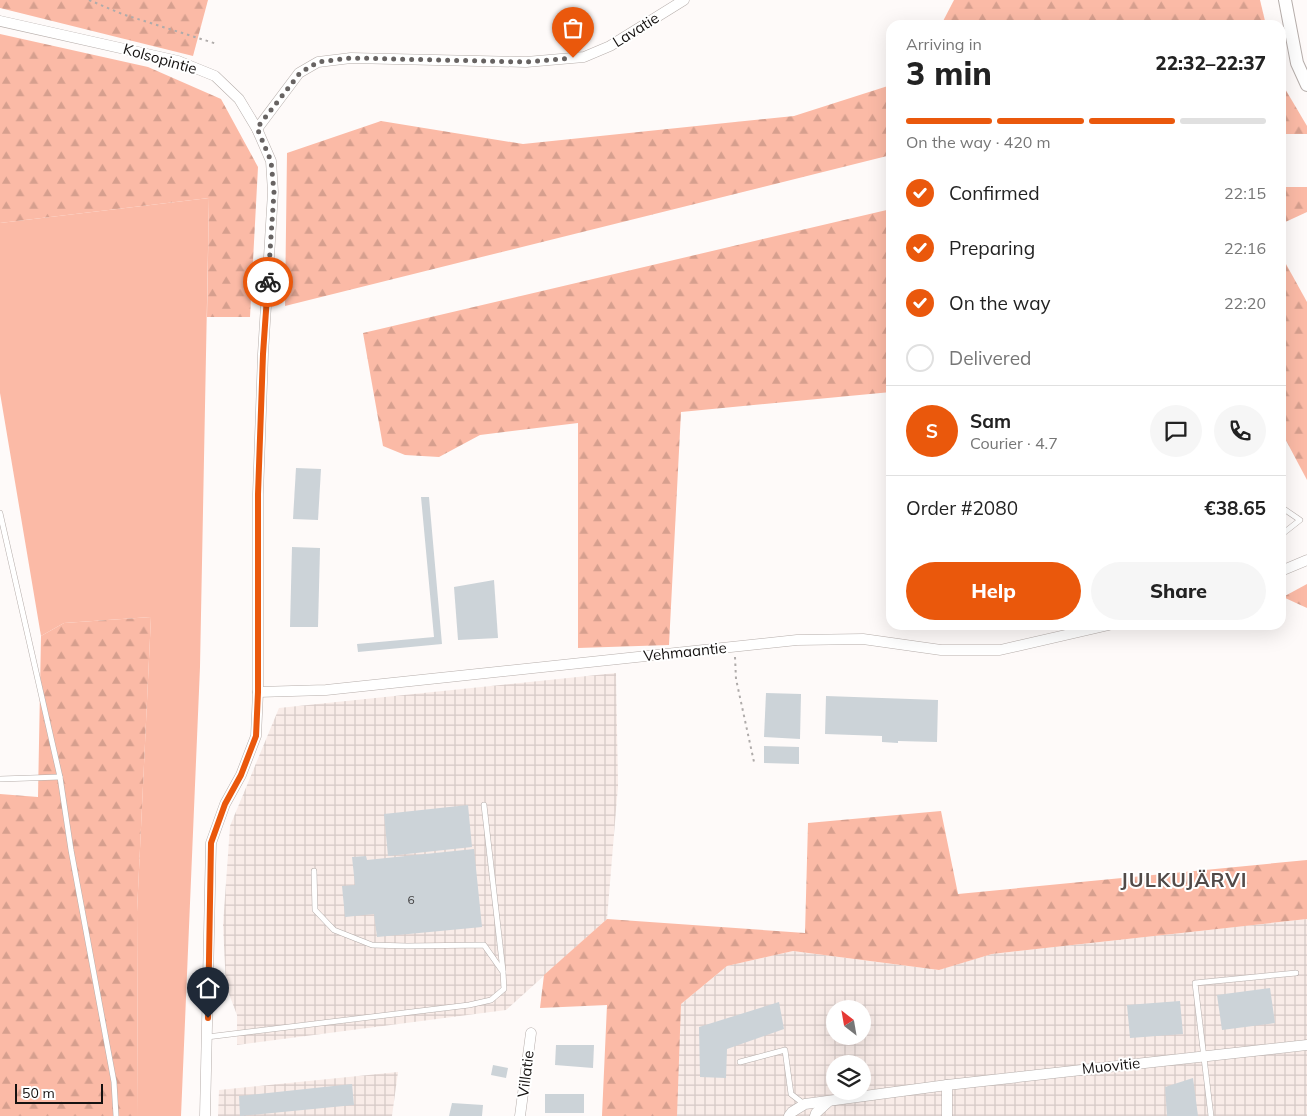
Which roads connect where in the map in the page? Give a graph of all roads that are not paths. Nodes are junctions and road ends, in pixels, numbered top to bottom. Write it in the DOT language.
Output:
graph roads {
  1 [pos="684,0"];
  2 [pos="1285,0"];
  3 [pos="0,20"];
  4 [pos="1307,85"];
  5 [pos="257,128"];
  6 [pos="1286,510"];
  7 [pos="0,513"];
  8 [pos="1286,531"];
  9 [pos="1307,560"];
  10 [pos="1286,570"];
  11 [pos="1087,630"];
  12 [pos="258,692"];
  13 [pos="60,777"];
  14 [pos="0,779"];
  15 [pos="484,805"];
  16 [pos="314,871"];
  17 [pos="504,972"];
  18 [pos="1296,973"];
  19 [pos="531,1032"];
  20 [pos="207,1037"];
  21 [pos="1307,1045"];
  22 [pos="1204,1056"];
  23 [pos="740,1062"];
  24 [pos="947,1085"];
  25 [pos="828,1102"];
  26 [pos="805,1104"];
  27 [pos="116,1116"];
  28 [pos="205,1116"];
  29 [pos="520,1116"];
  30 [pos="788,1116"];
  31 [pos="815,1116"];
  32 [pos="947,1116"];
  33 [pos="1211,1116"];
  1 -- 5 [label="street, Lavatie"];
  2 -- 4 [label="street"];
  3 -- 5 [label="street, Kolsopintie"];
  5 -- 12 [label="street, Kolsopintie"];
  6 -- 8 [label="lane"];
  7 -- 13 [label="lane"];
  9 -- 10 [label="street"];
  11 -- 12 [label="street, Vehmaantie"];
  12 -- 20 [label="street, Kolsopintie"];
  13 -- 14 [label="lane"];
  13 -- 27 [label="lane"];
  15 -- 17 [label="lane"];
  16 -- 17 [label="lane"];
  17 -- 20 [label="lane"];
  18 -- 22 [label="lane"];
  19 -- 29 [label="street, Villatie"];
  20 -- 28 [label="street, Kolsopintie"];
  21 -- 22 [label="street, Muovitie"];
  22 -- 24 [label="street, Muovitie"];
  22 -- 33 [label="lane"];
  23 -- 26 [label="lane"];
  24 -- 25 [label="street, Muovitie"];
  24 -- 32 [label="street"];
  25 -- 26 [label="street, Muovitie"];
  25 -- 31 [label="street"];
  26 -- 30 [label="street"];
}
